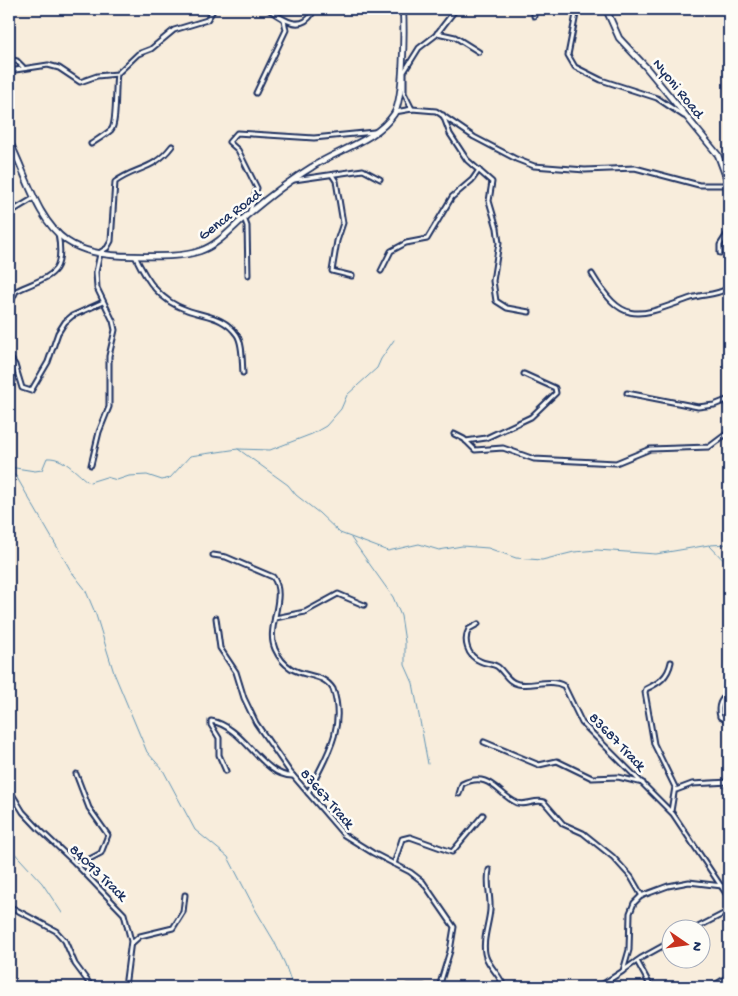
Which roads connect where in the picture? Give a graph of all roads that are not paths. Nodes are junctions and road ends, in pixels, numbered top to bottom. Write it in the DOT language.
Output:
graph roads {
  1 [pos="214,9"];
  2 [pos="268,9"];
  3 [pos="312,9"];
  4 [pos="403,9"];
  5 [pos="456,9"];
  6 [pos="534,9"];
  7 [pos="577,9"];
  8 [pos="606,9"];
  9 [pos="724,9"];
  10 [pos="534,16"];
  11 [pos="284,20"];
  12 [pos="729,20"];
  13 [pos="437,33"];
  14 [pos="479,52"];
  15 [pos="9,59"];
  16 [pos="24,68"];
  17 [pos="9,71"];
  18 [pos="117,74"];
  19 [pos="256,93"];
  20 [pos="412,109"];
  21 [pos="395,112"];
  22 [pos="443,114"];
  23 [pos="685,116"];
  24 [pos="374,132"];
  25 [pos="9,141"];
  26 [pos="91,144"];
  27 [pos="172,146"];
  28 [pos="479,170"];
  29 [pos="332,175"];
  30 [pos="380,179"];
  31 [pos="294,180"];
  32 [pos="729,185"];
  33 [pos="34,198"];
  34 [pos="9,213"];
  35 [pos="249,214"];
  36 [pos="244,218"];
  37 [pos="729,230"];
  38 [pos="58,233"];
  39 [pos="98,254"];
  40 [pos="720,254"];
  41 [pos="135,256"];
  42 [pos="380,271"];
  43 [pos="592,274"];
  44 [pos="248,275"];
  45 [pos="352,276"];
  46 [pos="729,288"];
  47 [pos="103,302"];
  48 [pos="9,306"];
  49 [pos="529,312"];
  50 [pos="9,356"];
  51 [pos="243,373"];
  52 [pos="524,374"];
  53 [pos="626,393"];
  54 [pos="729,399"];
  55 [pos="729,432"];
  56 [pos="454,434"];
  57 [pos="466,441"];
  58 [pos="92,465"];
  59 [pos="213,555"];
  60 [pos="364,605"];
  61 [pos="216,618"];
  62 [pos="275,618"];
  63 [pos="478,624"];
  64 [pos="671,662"];
  65 [pos="729,691"];
  66 [pos="729,722"];
  67 [pos="484,742"];
  68 [pos="226,770"];
  69 [pos="76,774"];
  70 [pos="294,776"];
  71 [pos="729,782"];
  72 [pos="643,783"];
  73 [pos="9,789"];
  74 [pos="676,790"];
  75 [pos="308,793"];
  76 [pos="459,794"];
  77 [pos="670,811"];
  78 [pos="483,815"];
  79 [pos="394,864"];
  80 [pos="78,865"];
  81 [pos="490,870"];
  82 [pos="723,887"];
  83 [pos="185,895"];
  84 [pos="642,896"];
  85 [pos="729,898"];
  86 [pos="9,906"];
  87 [pos="729,910"];
  88 [pos="710,920"];
  89 [pos="131,944"];
  90 [pos="660,948"];
  91 [pos="637,961"];
  92 [pos="623,971"];
  93 [pos="729,976"];
  94 [pos="604,986"];
  95 [pos="92,987"];
  96 [pos="125,987"];
  97 [pos="408,987"];
  98 [pos="423,987"];
  99 [pos="439,987"];
  100 [pos="504,987"];
  101 [pos="592,987"];
  102 [pos="651,987"];
  103 [pos="712,987"];
  1 -- 18 [label="street"];
  2 -- 11 [label="street"];
  3 -- 11 [label="street"];
  4 -- 21 [label="street"];
  5 -- 13 [label="street"];
  6 -- 10 [label="street"];
  7 -- 23 [label="street"];
  8 -- 23 [label="street, Nyoni Road"];
  9 -- 12 [label="street"];
  11 -- 19 [label="street"];
  13 -- 14 [label="street"];
  13 -- 20 [label="street"];
  15 -- 16 [label="street"];
  16 -- 17 [label="street"];
  16 -- 18 [label="street"];
  18 -- 26 [label="street"];
  20 -- 21 [label="street"];
  20 -- 22 [label="street"];
  21 -- 24 [label="street, Genca Road"];
  22 -- 28 [label="street"];
  22 -- 32 [label="street"];
  23 -- 32 [label="street, Nyoni Road"];
  24 -- 31 [label="street, Genca Road"];
  24 -- 35 [label="street"];
  25 -- 33 [label="street, Genca Road"];
  27 -- 39 [label="street"];
  28 -- 42 [label="street"];
  28 -- 49 [label="street"];
  29 -- 30 [label="street"];
  29 -- 31 [label="street"];
  29 -- 45 [label="street"];
  31 -- 35 [label="street, Genca Road"];
  33 -- 34 [label="street"];
  33 -- 38 [label="street, Genca Road"];
  35 -- 36 [label="street, Genca Road"];
  36 -- 41 [label="street, Genca Road"];
  36 -- 44 [label="street"];
  37 -- 40 [label="street"];
  38 -- 39 [label="street, Genca Road"];
  38 -- 48 [label="street"];
  39 -- 41 [label="street, Genca Road"];
  39 -- 47 [label="street"];
  41 -- 51 [label="street"];
  43 -- 46 [label="street"];
  47 -- 50 [label="street"];
  47 -- 58 [label="street"];
  52 -- 57 [label="street"];
  53 -- 54 [label="street"];
  55 -- 57 [label="street"];
  56 -- 57 [label="street"];
  59 -- 62 [label="street"];
  60 -- 62 [label="street"];
  61 -- 70 [label="street, 83667 Track"];
  62 -- 75 [label="street"];
  63 -- 72 [label="street, 83687 Track"];
  64 -- 74 [label="street"];
  65 -- 66 [label="street"];
  67 -- 72 [label="street"];
  68 -- 70 [label="street"];
  69 -- 80 [label="street"];
  70 -- 75 [label="street, 83667 Track"];
  71 -- 74 [label="street"];
  72 -- 77 [label="street, 83687 Track"];
  73 -- 80 [label="street, 84093 Track"];
  74 -- 77 [label="street"];
  75 -- 79 [label="street, 83667 Track"];
  76 -- 84 [label="street"];
  77 -- 82 [label="street, 83687 Track"];
  78 -- 79 [label="street"];
  79 -- 99 [label="street, 83667 Track"];
  80 -- 89 [label="street, 84093 Track"];
  81 -- 100 [label="street"];
  82 -- 84 [label="street"];
  82 -- 85 [label="street, 83687 Track"];
  83 -- 89 [label="street"];
  84 -- 92 [label="street"];
  86 -- 95 [label="street"];
  87 -- 88 [label="street"];
  89 -- 96 [label="street, 84093 Track"];
  90 -- 91 [label="street"];
  91 -- 92 [label="street"];
  91 -- 102 [label="street"];
  92 -- 94 [label="street"];
  93 -- 103 [label="street"];
  94 -- 101 [label="street"];
  97 -- 98 [label="street"];
}
